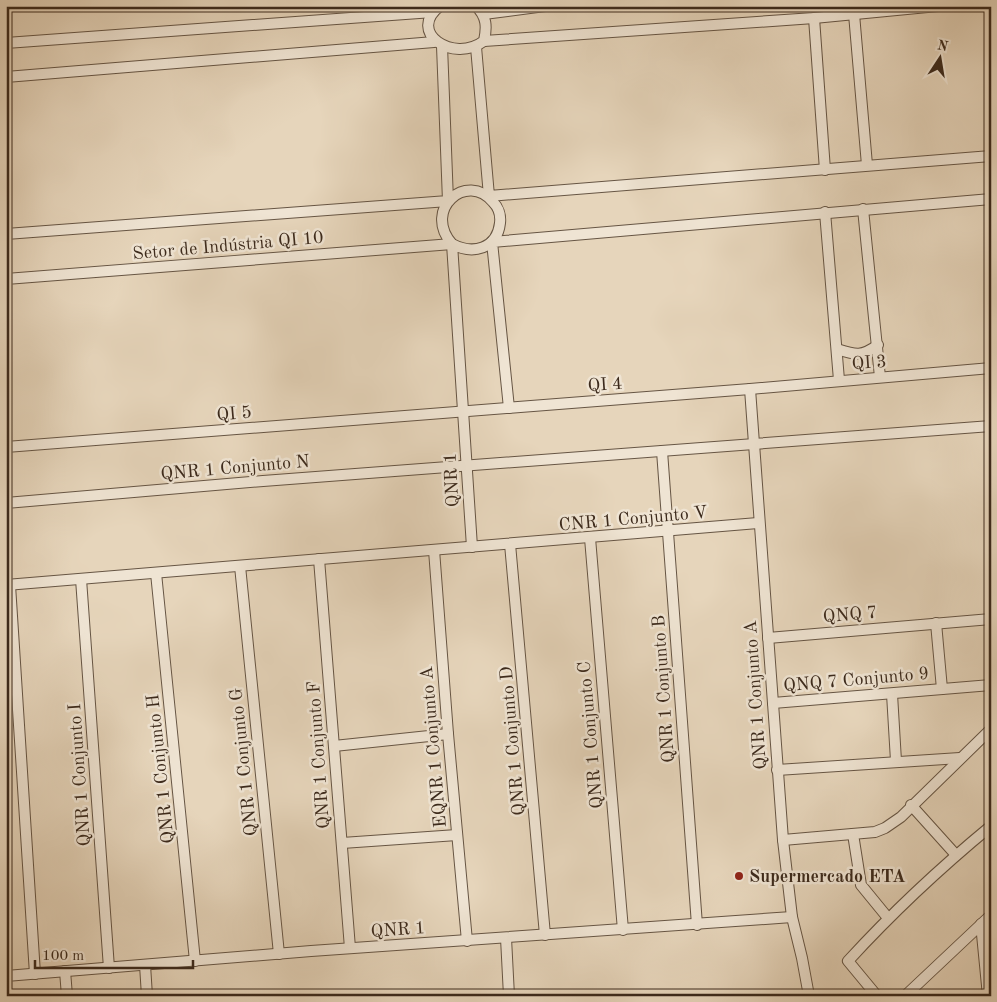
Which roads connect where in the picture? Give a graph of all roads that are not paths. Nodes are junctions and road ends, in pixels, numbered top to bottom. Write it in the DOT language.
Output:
graph roads {
  1 [pos="545,6"];
  2 [pos="938,6"];
  3 [pos="436,9"];
  4 [pos="480,10"];
  5 [pos="854,14"];
  6 [pos="814,18"];
  7 [pos="6,43"];
  8 [pos="438,44"];
  9 [pos="480,44"];
  10 [pos="6,78"];
  11 [pos="991,156"];
  12 [pos="867,165"];
  13 [pos="825,170"];
  14 [pos="489,196"];
  15 [pos="991,199"];
  16 [pos="448,201"];
  17 [pos="863,209"];
  18 [pos="825,212"];
  19 [pos="6,234"];
  20 [pos="492,242"];
  21 [pos="452,244"];
  22 [pos="6,279"];
  23 [pos="878,345"];
  24 [pos="837,348"];
  25 [pos="991,368"];
  26 [pos="880,377"];
  27 [pos="840,380"];
  28 [pos="750,389"];
  29 [pos="509,408"];
  30 [pos="464,412"];
  31 [pos="991,426"];
  32 [pos="753,445"];
  33 [pos="6,447"];
  34 [pos="662,451"];
  35 [pos="467,465"];
  36 [pos="6,503"];
  37 [pos="758,523"];
  38 [pos="667,531"];
  39 [pos="590,538"];
  40 [pos="510,544"];
  41 [pos="472,547"];
  42 [pos="434,550"];
  43 [pos="319,559"];
  44 [pos="240,566"];
  45 [pos="156,573"];
  46 [pos="81,579"];
  47 [pos="8,585"];
  48 [pos="991,618"];
  49 [pos="936,623"];
  50 [pos="768,638"];
  51 [pos="991,685"];
  52 [pos="942,688"];
  53 [pos="892,694"];
  54 [pos="773,703"];
  55 [pos="991,729"];
  56 [pos="448,734"];
  57 [pos="334,746"];
  58 [pos="960,758"];
  59 [pos="896,762"];
  60 [pos="777,770"];
  61 [pos="911,805"];
  62 [pos="991,826"];
  63 [pos="853,834"];
  64 [pos="457,835"];
  65 [pos="783,840"];
  66 [pos="342,843"];
  67 [pos="956,855"];
  68 [pos="991,915"];
  69 [pos="792,917"];
  70 [pos="888,918"];
  71 [pos="981,924"];
  72 [pos="697,925"];
  73 [pos="623,930"];
  74 [pos="545,936"];
  75 [pos="506,938"];
  76 [pos="467,941"];
  77 [pos="350,948"];
  78 [pos="279,954"];
  79 [pos="195,961"];
  80 [pos="145,965"];
  81 [pos="988,967"];
  82 [pos="109,968"];
  83 [pos="65,971"];
  84 [pos="36,974"];
  85 [pos="6,976"];
  86 [pos="67,996"];
  87 [pos="147,996"];
  88 [pos="509,996"];
  89 [pos="808,996"];
  90 [pos="877,996"];
  91 [pos="905,996"];
  92 [pos="988,996"];
  1 -- 4 [label="street"];
  2 -- 5 [label="street"];
  3 -- 7 [label="street"];
  3 -- 8 [label="street"];
  4 -- 9 [label="street"];
  5 -- 6 [label="street"];
  5 -- 12 [label="street"];
  6 -- 9 [label="street"];
  6 -- 13 [label="street"];
  8 -- 9 [label="street"];
  8 -- 10 [label="street"];
  8 -- 16 [label="street"];
  9 -- 14 [label="street"];
  11 -- 12 [label="street"];
  12 -- 13 [label="street"];
  13 -- 14 [label="street"];
  14 -- 16 [label="street"];
  14 -- 20 [label="street"];
  15 -- 17 [label="street"];
  16 -- 19 [label="street, Setor de Indústria QI 10"];
  16 -- 21 [label="street"];
  17 -- 18 [label="street"];
  17 -- 23 [label="street"];
  18 -- 20 [label="street"];
  18 -- 24 [label="street"];
  20 -- 21 [label="street"];
  20 -- 29 [label="street"];
  21 -- 22 [label="street, Setor de Indústria QI 10"];
  21 -- 30 [label="street, QNR 1"];
  23 -- 24 [label="street"];
  23 -- 26 [label="street"];
  24 -- 27 [label="street"];
  25 -- 26 [label="street, QI 3"];
  26 -- 27 [label="street, QI 3"];
  27 -- 28 [label="street, QI 3"];
  28 -- 29 [label="street, QI 4"];
  28 -- 32 [label="street, QNR 1 Conjunto A"];
  29 -- 30 [label="street, QI 4"];
  30 -- 33 [label="street, QI 5"];
  30 -- 35 [label="street, QNR 1"];
  31 -- 32 [label="street, QNR 1 Conjunto N"];
  32 -- 34 [label="street, QNR 1 Conjunto N"];
  32 -- 37 [label="street, QNR 1 Conjunto A"];
  34 -- 35 [label="street, QNR 1 Conjunto N"];
  34 -- 38 [label="street, QNR 1 Conjunto B"];
  35 -- 36 [label="street, QNR 1 Conjunto N"];
  35 -- 41 [label="street, QNR 1"];
  37 -- 38 [label="street, CNR 1 Conjunto V"];
  37 -- 50 [label="street, QNR 1 Conjunto A"];
  38 -- 39 [label="street, CNR 1 Conjunto V"];
  38 -- 72 [label="street, QNR 1 Conjunto B"];
  39 -- 40 [label="street, CNR 1 Conjunto V"];
  39 -- 73 [label="street, QNR 1 Conjunto C"];
  40 -- 41 [label="street"];
  40 -- 74 [label="street, QNR 1 Conjunto D"];
  41 -- 42 [label="street"];
  42 -- 43 [label="street"];
  42 -- 56 [label="street, EQNR 1 Conjunto A"];
  43 -- 44 [label="street"];
  43 -- 57 [label="street, QNR 1 Conjunto F"];
  44 -- 45 [label="street"];
  44 -- 78 [label="street, QNR 1 Conjunto G"];
  45 -- 46 [label="street"];
  45 -- 79 [label="street, QNR 1 Conjunto H"];
  46 -- 47 [label="street"];
  46 -- 82 [label="street, QNR 1 Conjunto I"];
  47 -- 84 [label="street"];
  48 -- 49 [label="street, QNQ 7"];
  49 -- 50 [label="street, QNQ 7"];
  49 -- 52 [label="street"];
  50 -- 54 [label="street, QNR 1 Conjunto A"];
  51 -- 52 [label="street, QNQ 7 Conjunto 9"];
  52 -- 53 [label="street, QNQ 7 Conjunto 9"];
  53 -- 54 [label="street, QNQ 7 Conjunto 9"];
  53 -- 59 [label="street"];
  54 -- 60 [label="street, QNR 1 Conjunto A"];
  55 -- 58 [label="street"];
  56 -- 57 [label="street"];
  56 -- 64 [label="street, EQNR 1 Conjunto A"];
  57 -- 66 [label="street, QNR 1 Conjunto F"];
  58 -- 59 [label="street"];
  58 -- 61 [label="street"];
  59 -- 60 [label="street"];
  60 -- 65 [label="street, QNR 1 Conjunto A"];
  61 -- 63 [label="street"];
  61 -- 67 [label="street"];
  62 -- 67 [label="street"];
  63 -- 65 [label="street"];
  63 -- 70 [label="street"];
  64 -- 66 [label="street"];
  64 -- 76 [label="street, EQNR 1 Conjunto A"];
  65 -- 69 [label="street, QNR 1 Conjunto A"];
  66 -- 77 [label="street, QNR 1 Conjunto F"];
  67 -- 70 [label="street"];
  68 -- 71 [label="street"];
  69 -- 72 [label="street, QNR 1"];
  69 -- 89 [label="street, QNR 1 Conjunto A"];
  70 -- 90 [label="street"];
  71 -- 81 [label="street"];
  71 -- 91 [label="street"];
  72 -- 73 [label="street, QNR 1"];
  73 -- 74 [label="street, QNR 1"];
  74 -- 75 [label="street, QNR 1"];
  75 -- 76 [label="street, QNR 1"];
  75 -- 88 [label="street"];
  76 -- 77 [label="street, QNR 1"];
  77 -- 78 [label="street, QNR 1"];
  78 -- 79 [label="street, QNR 1"];
  79 -- 80 [label="street, QNR 1"];
  80 -- 82 [label="street, QNR 1"];
  80 -- 87 [label="street"];
  81 -- 92 [label="street"];
  82 -- 83 [label="street, QNR 1"];
  83 -- 84 [label="street, QNR 1"];
  83 -- 86 [label="street"];
  84 -- 85 [label="street, QNR 1"];
}
